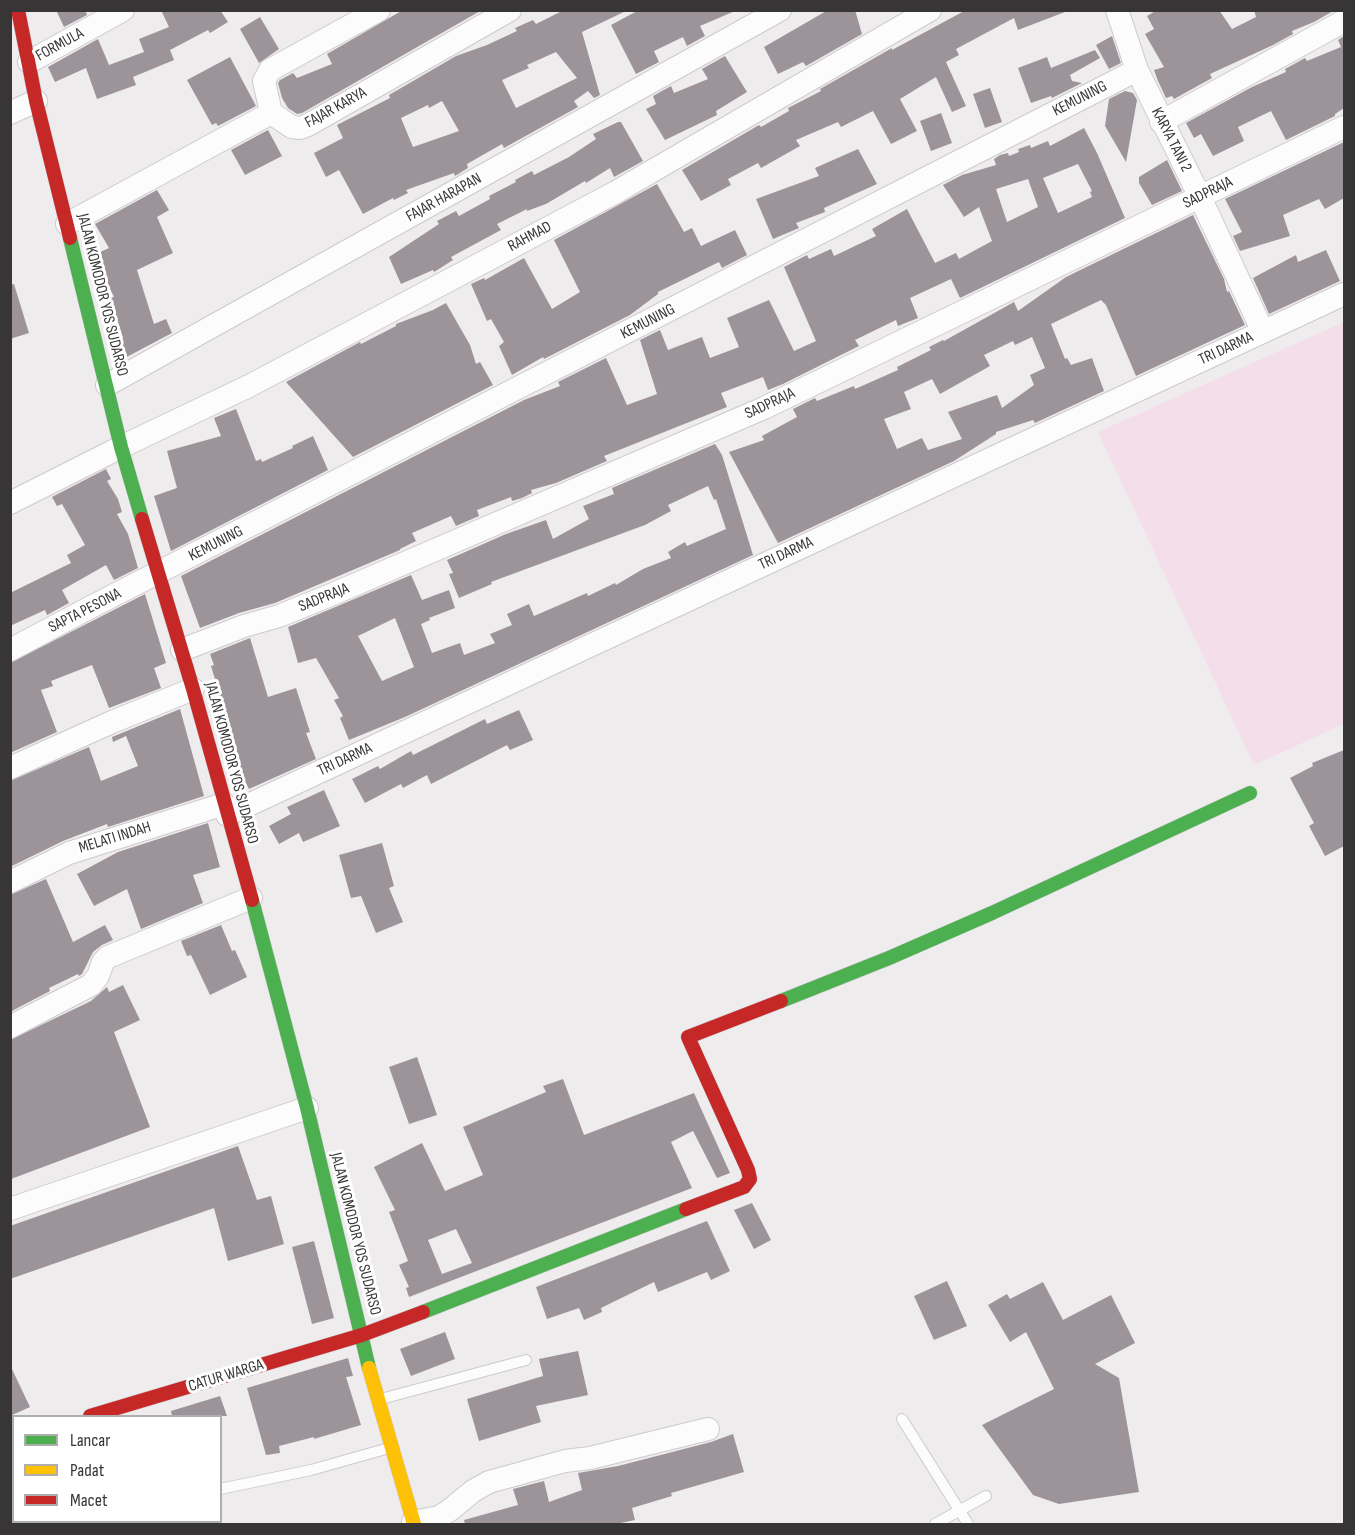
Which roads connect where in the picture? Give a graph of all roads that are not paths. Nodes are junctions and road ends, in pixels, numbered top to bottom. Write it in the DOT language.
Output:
graph roads {
  1 [pos="18,10"];
  2 [pos="123,10"];
  3 [pos="379,10"];
  4 [pos="510,10"];
  5 [pos="780,10"];
  6 [pos="930,10"];
  7 [pos="1117,10"];
  8 [pos="1344,21"];
  9 [pos="28,62"];
  10 [pos="1137,70"];
  11 [pos="36,101"];
  12 [pos="10,113"];
  13 [pos="271,113"];
  14 [pos="1161,122"];
  15 [pos="1344,127"];
  16 [pos="1200,196"];
  17 [pos="67,224"];
  18 [pos="1344,294"];
  19 [pos="1263,332"];
  20 [pos="107,384"];
  21 [pos="121,447"];
  22 [pos="10,503"];
  23 [pos="159,573"];
  24 [pos="10,650"];
  25 [pos="182,650"];
  26 [pos="193,689"];
  27 [pos="10,768"];
  28 [pos="1250,793"];
  29 [pos="226,810"];
  30 [pos="10,882"];
  31 [pos="251,898"];
  32 [pos="10,1027"];
  33 [pos="307,1108"];
  34 [pos="10,1209"];
  35 [pos="362,1335"];
  36 [pos="526,1360"];
  37 [pos="378,1400"];
  38 [pos="93,1415"];
  39 [pos="902,1419"];
  40 [pos="708,1430"];
  41 [pos="392,1447"];
  42 [pos="222,1489"];
  43 [pos="986,1496"];
  44 [pos="960,1512"];
  45 [pos="413,1523"];
  46 [pos="935,1524"];
  47 [pos="968,1524"];
  1 -- 9 [label="street, JALAN KOMODOR YOS SUDARSO"];
  2 -- 9 [label="street, FORMULA"];
  3 -- 13 [label="street"];
  4 -- 13 [label="street, FAJAR KARYA"];
  5 -- 20 [label="street, FAJAR HARAPAN"];
  6 -- 21 [label="street, RAHMAD"];
  7 -- 10 [label="street, KARYA TANI 2"];
  8 -- 14 [label="street"];
  9 -- 11 [label="street, JALAN KOMODOR YOS SUDARSO"];
  10 -- 14 [label="street, KARYA TANI 2"];
  10 -- 23 [label="street, KEMUNING"];
  11 -- 12 [label="street"];
  11 -- 17 [label="street, JALAN KOMODOR YOS SUDARSO"];
  13 -- 17 [label="street"];
  14 -- 16 [label="street, KARYA TANI 2"];
  15 -- 16 [label="street, SADPRAJA"];
  16 -- 19 [label="street, KARYA TANI 2"];
  16 -- 25 [label="street, SADPRAJA"];
  17 -- 20 [label="street, JALAN KOMODOR YOS SUDARSO"];
  18 -- 19 [label="street, TRI DARMA"];
  19 -- 29 [label="street, TRI DARMA"];
  20 -- 21 [label="street, JALAN KOMODOR YOS SUDARSO"];
  21 -- 22 [label="street, RAHMAD"];
  21 -- 23 [label="street, JALAN KOMODOR YOS SUDARSO"];
  23 -- 24 [label="street, SAPTA PESONA"];
  23 -- 25 [label="street, JALAN KOMODOR YOS SUDARSO"];
  25 -- 26 [label="street, JALAN KOMODOR YOS SUDARSO"];
  26 -- 27 [label="street"];
  26 -- 29 [label="street, JALAN KOMODOR YOS SUDARSO"];
  28 -- 35 [label="street, CATUR WARGA"];
  29 -- 30 [label="street, MELATI INDAH"];
  29 -- 31 [label="street, JALAN KOMODOR YOS SUDARSO"];
  31 -- 32 [label="street"];
  31 -- 33 [label="street, JALAN KOMODOR YOS SUDARSO"];
  33 -- 34 [label="street"];
  33 -- 35 [label="street, JALAN KOMODOR YOS SUDARSO"];
  35 -- 37 [label="street, JALAN KOMODOR YOS SUDARSO"];
  35 -- 38 [label="street, CATUR WARGA"];
  36 -- 37 [label="lane"];
  37 -- 41 [label="street, JALAN KOMODOR YOS SUDARSO"];
  39 -- 44 [label="lane"];
  40 -- 45 [label="street"];
  41 -- 42 [label="lane"];
  41 -- 45 [label="street, JALAN KOMODOR YOS SUDARSO"];
  43 -- 44 [label="lane"];
  44 -- 46 [label="lane"];
  44 -- 47 [label="lane"];
}
